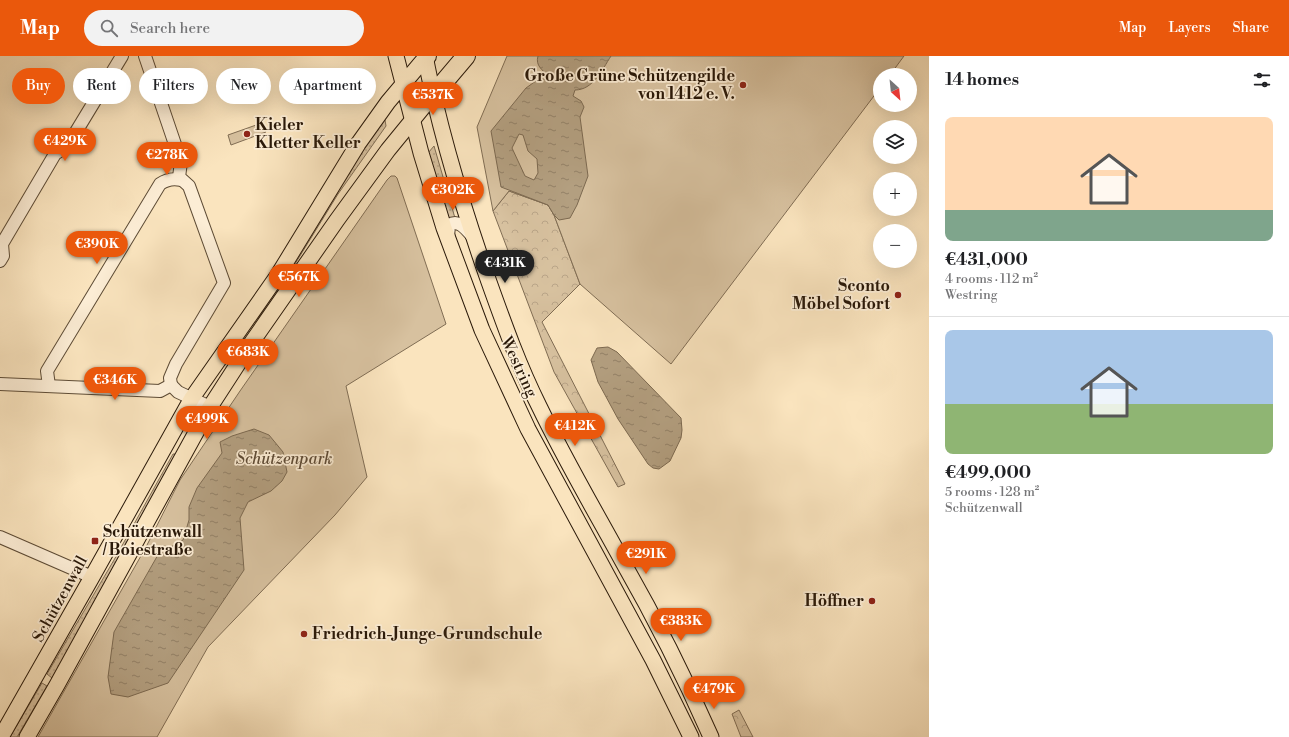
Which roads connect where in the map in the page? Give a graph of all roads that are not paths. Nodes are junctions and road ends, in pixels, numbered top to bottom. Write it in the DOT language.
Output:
graph roads {
  1 [pos="122,56"];
  2 [pos="145,56"];
  3 [pos="396,56"];
  4 [pos="426,56"];
  5 [pos="466,56"];
  6 [pos="403,84"];
  7 [pos="433,95"];
  8 [pos="412,119"];
  9 [pos="181,180"];
  10 [pos="474,237"];
  11 [pos="448,238"];
  12 [pos="0,261"];
  13 [pos="0,384"];
  14 [pos="171,385"];
  15 [pos="49,386"];
  16 [pos="192,398"];
  17 [pos="210,407"];
  18 [pos="0,537"];
  19 [pos="92,577"];
  20 [pos="1,737"];
  21 [pos="26,737"];
  22 [pos="691,737"];
  23 [pos="711,737"];
  1 -- 12 [label="street"];
  2 -- 9 [label="street"];
  3 -- 6 [label="main road, Westring"];
  4 -- 6 [label="main road, Schützenwall"];
  4 -- 7 [label="main road, Westring"];
  5 -- 7 [label="highway"];
  6 -- 8 [label="main road, Westring"];
  6 -- 16 [label="main road, Schützenwall"];
  7 -- 8 [label="main road"];
  7 -- 10 [label="main road, Westring"];
  8 -- 11 [label="main road, Westring"];
  8 -- 17 [label="main road"];
  9 -- 14 [label="street"];
  9 -- 15 [label="street"];
  10 -- 11 [label="street"];
  10 -- 23 [label="main road, Westring"];
  11 -- 22 [label="main road, Westring"];
  13 -- 15 [label="street"];
  14 -- 15 [label="street"];
  14 -- 16 [label="street"];
  16 -- 17 [label="street"];
  16 -- 19 [label="main road, Schützenwall"];
  17 -- 21 [label="main road"];
  18 -- 19 [label="street"];
  19 -- 20 [label="main road, Schützenwall"];
}
